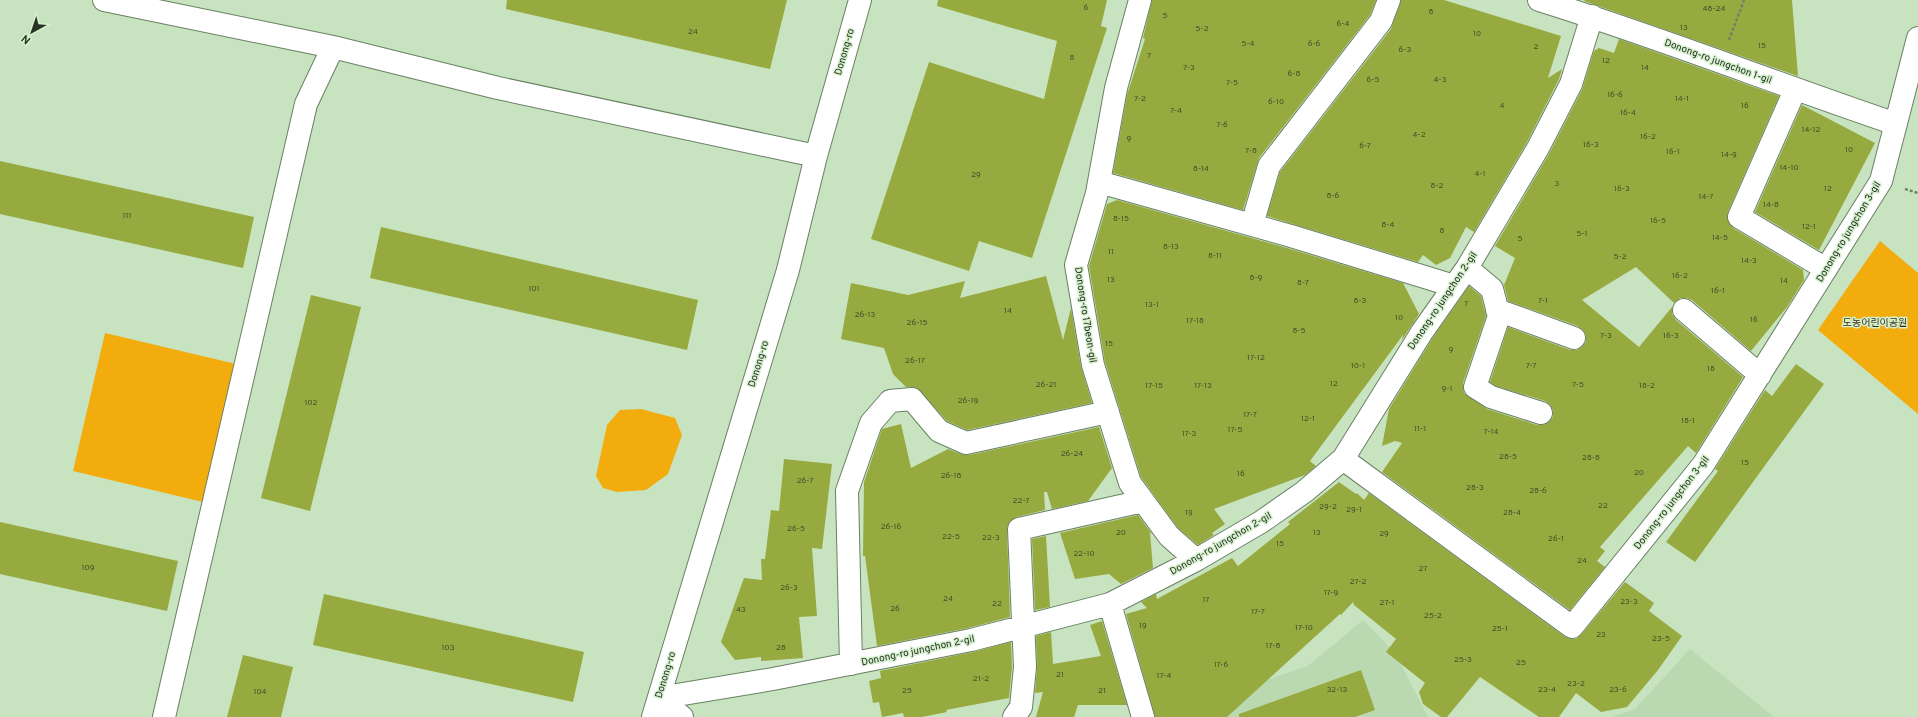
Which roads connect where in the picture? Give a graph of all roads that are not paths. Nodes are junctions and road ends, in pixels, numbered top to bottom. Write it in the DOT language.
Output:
graph roads {
  1 [pos="104,0"];
  2 [pos="1140,0"];
  3 [pos="1389,0"];
  4 [pos="1539,0"];
  5 [pos="861,3"];
  6 [pos="1592,16"];
  7 [pos="1918,38"];
  8 [pos="333,47"];
  9 [pos="1795,90"];
  10 [pos="1896,124"];
  11 [pos="816,156"];
  12 [pos="1099,182"];
  13 [pos="1252,225"];
  14 [pos="1467,268"];
  15 [pos="1826,269"];
  16 [pos="1454,286"];
  17 [pos="1497,310"];
  18 [pos="1684,310"];
  19 [pos="1574,338"];
  20 [pos="1760,375"];
  21 [pos="1108,412"];
  22 [pos="1541,413"];
  23 [pos="1343,459"];
  24 [pos="1142,501"];
  25 [pos="1196,560"];
  26 [pos="1110,604"];
  27 [pos="1022,627"];
  28 [pos="851,664"];
  29 [pos="656,708"];
  30 [pos="164,717"];
  31 [pos="682,717"];
  32 [pos="1014,717"];
  33 [pos="1143,717"];
  1 -- 8 [label="street"];
  2 -- 12 [label="street, Donong-ro 17beon-gil"];
  3 -- 13 [label="street"];
  4 -- 6 [label="street, Donong-ro jungchon 1-gil"];
  5 -- 11 [label="street, Donong-ro"];
  6 -- 9 [label="street, Donong-ro jungchon 1-gil"];
  6 -- 14 [label="street, Donong-ro jungchon 2-gil"];
  7 -- 10 [label="street, Donong-ro jungchon 3-gil"];
  8 -- 11 [label="street"];
  8 -- 30 [label="street"];
  9 -- 10 [label="street, Donong-ro jungchon 1-gil"];
  9 -- 15 [label="street"];
  10 -- 15 [label="street, Donong-ro jungchon 3-gil"];
  11 -- 29 [label="street, Donong-ro"];
  12 -- 13 [label="street"];
  12 -- 21 [label="street, Donong-ro 17beon-gil"];
  13 -- 16 [label="street"];
  14 -- 16 [label="street, Donong-ro jungchon 2-gil"];
  14 -- 17 [label="street"];
  15 -- 20 [label="street, Donong-ro jungchon 3-gil"];
  16 -- 23 [label="street, Donong-ro jungchon 2-gil"];
  17 -- 19 [label="street"];
  17 -- 22 [label="street"];
  18 -- 20 [label="street"];
  20 -- 23 [label="street, Donong-ro jungchon 3-gil"];
  21 -- 24 [label="street, Donong-ro 17beon-gil"];
  21 -- 28 [label="street"];
  23 -- 25 [label="street, Donong-ro jungchon 2-gil"];
  24 -- 25 [label="street, Donong-ro 17beon-gil"];
  24 -- 27 [label="street"];
  25 -- 26 [label="street, Donong-ro jungchon 2-gil"];
  26 -- 27 [label="street, Donong-ro jungchon 2-gil"];
  26 -- 33 [label="street"];
  27 -- 28 [label="street, Donong-ro jungchon 2-gil"];
  27 -- 32 [label="street"];
  28 -- 29 [label="street, Donong-ro jungchon 2-gil"];
  29 -- 31 [label="street"];
}
